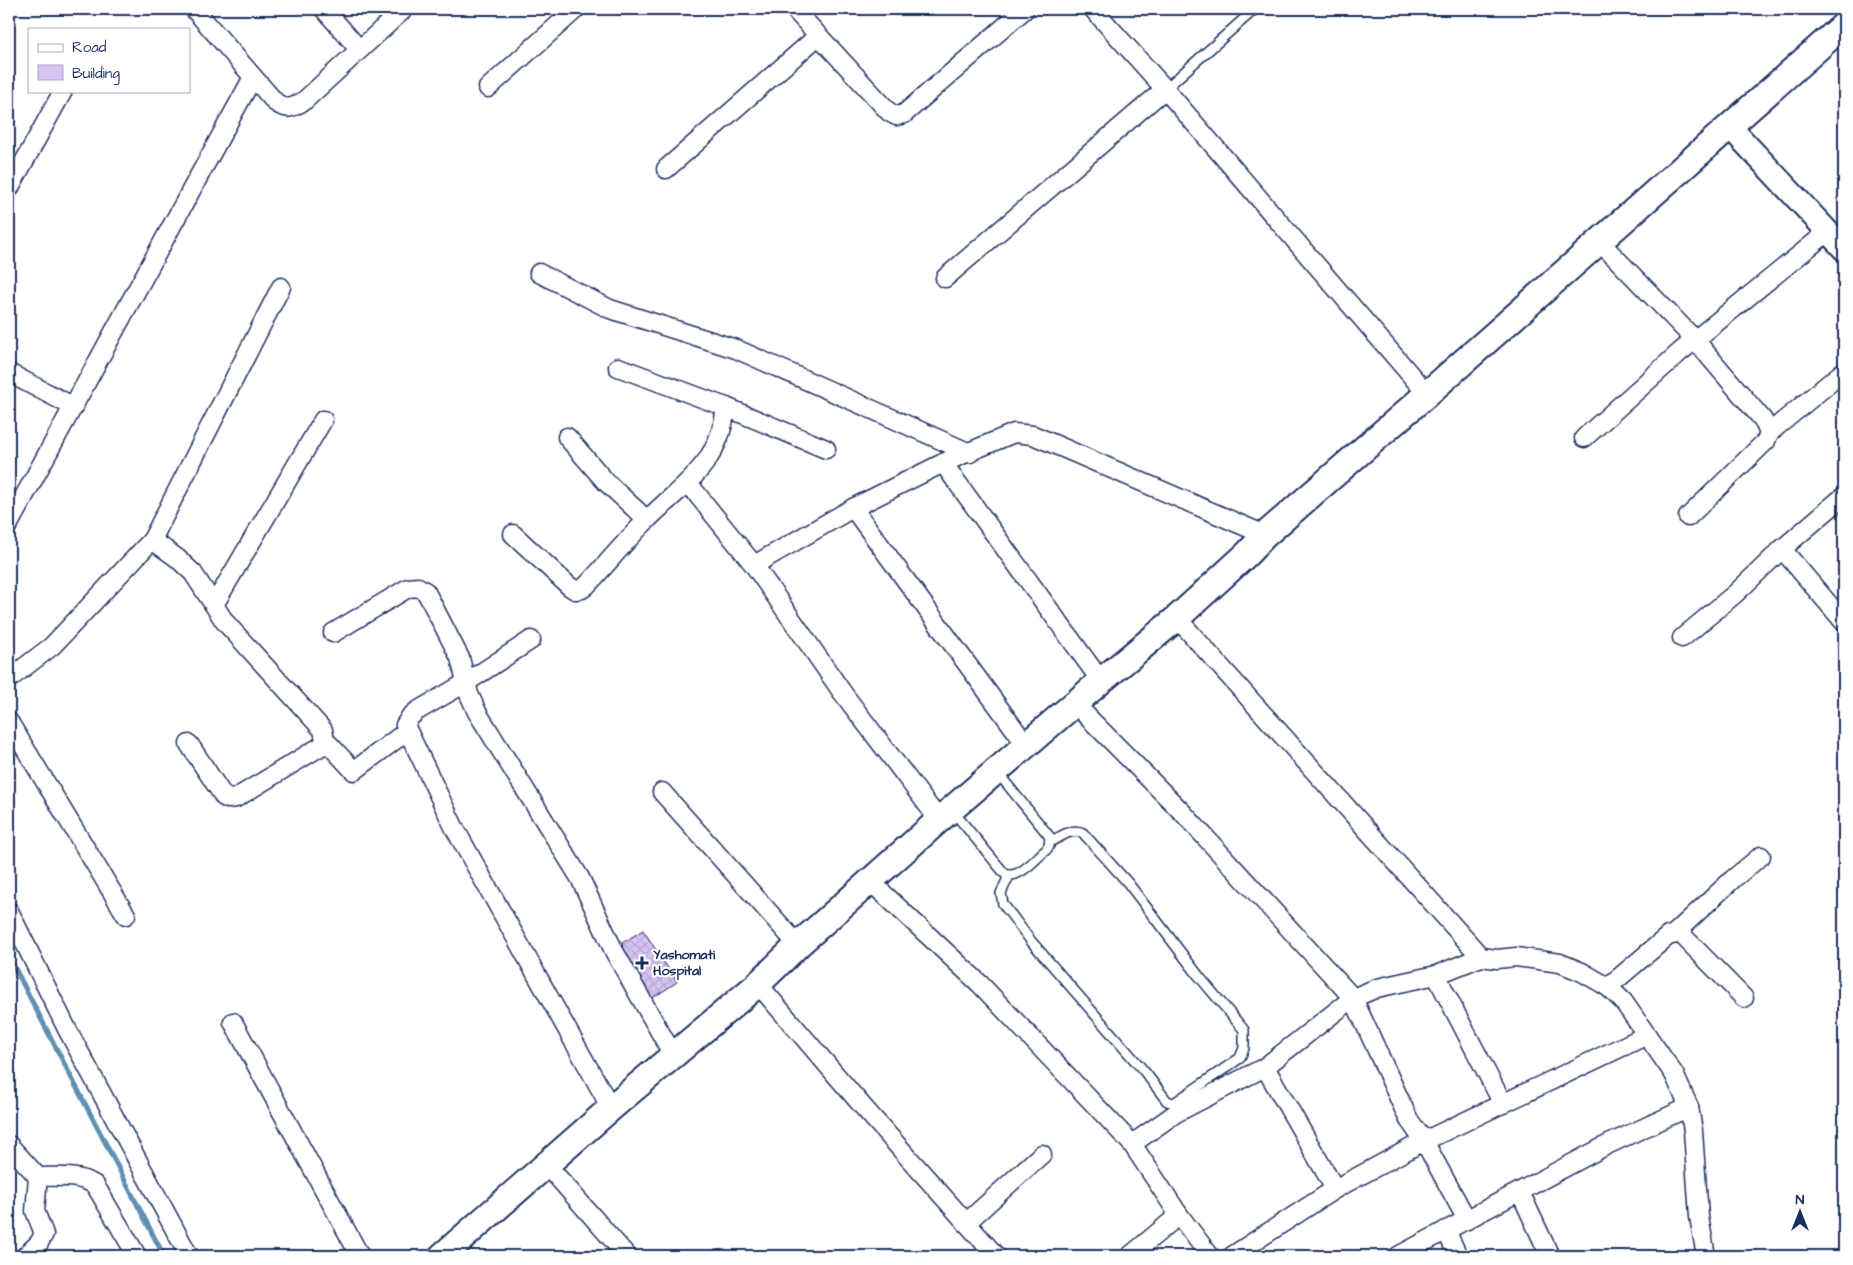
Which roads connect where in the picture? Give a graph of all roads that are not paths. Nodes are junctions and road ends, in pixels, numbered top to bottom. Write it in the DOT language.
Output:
graph roads {
  1 [pos="194,9"];
  2 [pos="324,9"];
  3 [pos="404,9"];
  4 [pos="576,9"];
  5 [pos="794,9"];
  6 [pos="1025,9"];
  7 [pos="1093,9"];
  8 [pos="1255,9"];
  9 [pos="1844,25"];
  10 [pos="818,36"];
  11 [pos="359,49"];
  12 [pos="253,77"];
  13 [pos="488,88"];
  14 [pos="1165,89"];
  15 [pos="62,92"];
  16 [pos="1730,127"];
  17 [pos="666,169"];
  18 [pos="9,189"];
  19 [pos="1829,231"];
  20 [pos="1600,242"];
  21 [pos="1844,249"];
  22 [pos="539,273"];
  23 [pos="945,278"];
  24 [pos="281,287"];
  25 [pos="1695,340"];
  26 [pos="618,367"];
  27 [pos="1844,371"];
  28 [pos="9,373"];
  29 [pos="1427,394"];
  30 [pos="74,406"];
  31 [pos="726,406"];
  32 [pos="323,420"];
  33 [pos="1769,433"];
  34 [pos="567,437"];
  35 [pos="1584,438"];
  36 [pos="826,449"];
  37 [pos="970,452"];
  38 [pos="943,463"];
  39 [pos="688,483"];
  40 [pos="1843,500"];
  41 [pos="853,508"];
  42 [pos="1688,517"];
  43 [pos="647,520"];
  44 [pos="9,524"];
  45 [pos="513,534"];
  46 [pos="1265,535"];
  47 [pos="152,540"];
  48 [pos="1782,549"];
  49 [pos="754,565"];
  50 [pos="214,605"];
  51 [pos="1178,618"];
  52 [pos="1844,622"];
  53 [pos="333,634"];
  54 [pos="1682,638"];
  55 [pos="531,640"];
  56 [pos="9,679"];
  57 [pos="1101,681"];
  58 [pos="467,682"];
  59 [pos="1075,704"];
  60 [pos="9,722"];
  61 [pos="407,731"];
  62 [pos="325,740"];
  63 [pos="189,744"];
  64 [pos="1027,746"];
  65 [pos="997,772"];
  66 [pos="662,792"];
  67 [pos="945,815"];
  68 [pos="1050,842"];
  69 [pos="1760,856"];
  70 [pos="1009,876"];
  71 [pos="871,882"];
  72 [pos="9,911"];
  73 [pos="126,915"];
  74 [pos="1675,933"];
  75 [pos="798,945"];
  76 [pos="1481,957"];
  77 [pos="1436,975"];
  78 [pos="758,984"];
  79 [pos="1608,987"];
  80 [pos="1353,998"];
  81 [pos="1744,998"];
  82 [pos="233,1022"];
  83 [pos="1647,1035"];
  84 [pos="673,1055"];
  85 [pos="1265,1067"];
  86 [pos="1503,1104"];
  87 [pos="1689,1107"];
  88 [pos="611,1108"];
  89 [pos="1424,1141"];
  90 [pos="1132,1144"];
  91 [pos="9,1145"];
  92 [pos="1042,1154"];
  93 [pos="548,1165"];
  94 [pos="38,1177"];
  95 [pos="1336,1189"];
  96 [pos="1520,1192"];
  97 [pos="1179,1215"];
  98 [pos="1467,1220"];
  99 [pos="966,1223"];
  100 [pos="1446,1230"];
  101 [pos="25,1256"];
  102 [pos="137,1256"];
  103 [pos="190,1256"];
  104 [pos="360,1256"];
  105 [pos="442,1256"];
  106 [pos="627,1256"];
  107 [pos="996,1256"];
  108 [pos="1130,1256"];
  109 [pos="1210,1256"];
  110 [pos="1232,1256"];
  111 [pos="1398,1256"];
  112 [pos="1458,1256"];
  113 [pos="1550,1256"];
  114 [pos="1706,1256"];
  1 -- 12 [label="street"];
  2 -- 11 [label="street"];
  3 -- 11 [label="street"];
  4 -- 13 [label="street"];
  5 -- 10 [label="street"];
  6 -- 10 [label="street"];
  7 -- 14 [label="street"];
  8 -- 14 [label="lane"];
  9 -- 16 [label="main road"];
  10 -- 17 [label="street"];
  11 -- 12 [label="street"];
  12 -- 30 [label="street"];
  14 -- 23 [label="street"];
  14 -- 29 [label="street"];
  15 -- 18 [label="street"];
  16 -- 19 [label="street"];
  16 -- 20 [label="main road"];
  19 -- 21 [label="street"];
  19 -- 25 [label="street"];
  20 -- 25 [label="street"];
  20 -- 29 [label="main road"];
  22 -- 37 [label="street"];
  24 -- 47 [label="street"];
  25 -- 33 [label="street"];
  25 -- 35 [label="street"];
  26 -- 31 [label="street"];
  27 -- 33 [label="street"];
  28 -- 30 [label="street"];
  29 -- 46 [label="main road"];
  30 -- 44 [label="street"];
  31 -- 36 [label="street"];
  31 -- 39 [label="street"];
  32 -- 50 [label="street"];
  33 -- 42 [label="street"];
  34 -- 43 [label="street"];
  37 -- 38 [label="street"];
  37 -- 46 [label="street"];
  38 -- 41 [label="street"];
  38 -- 57 [label="street"];
  39 -- 43 [label="street"];
  39 -- 49 [label="street"];
  40 -- 48 [label="street"];
  41 -- 49 [label="street"];
  41 -- 64 [label="street"];
  43 -- 45 [label="street"];
  46 -- 51 [label="main road"];
  47 -- 50 [label="street"];
  47 -- 56 [label="street"];
  48 -- 52 [label="street"];
  48 -- 54 [label="street"];
  49 -- 67 [label="street"];
  50 -- 62 [label="street"];
  51 -- 57 [label="main road"];
  51 -- 76 [label="street"];
  53 -- 58 [label="street"];
  55 -- 58 [label="street"];
  57 -- 59 [label="main road"];
  58 -- 61 [label="street"];
  58 -- 84 [label="street"];
  59 -- 64 [label="main road"];
  59 -- 80 [label="street"];
  60 -- 73 [label="street"];
  61 -- 62 [label="street"];
  61 -- 88 [label="street"];
  62 -- 63 [label="street"];
  64 -- 65 [label="main road"];
  65 -- 67 [label="main road"];
  65 -- 68 [label="lane"];
  66 -- 75 [label="street"];
  67 -- 70 [label="lane"];
  67 -- 71 [label="main road"];
  68 -- 70 [label="lane"];
  68 -- 70 [label="lane"];
  69 -- 74 [label="street"];
  71 -- 75 [label="main road"];
  71 -- 90 [label="street"];
  72 -- 103 [label="street"];
  74 -- 79 [label="street"];
  74 -- 81 [label="street"];
  75 -- 78 [label="main road"];
  76 -- 77 [label="street"];
  76 -- 79 [label="street"];
  77 -- 80 [label="street"];
  77 -- 86 [label="street"];
  78 -- 84 [label="main road"];
  78 -- 99 [label="street"];
  79 -- 83 [label="street"];
  80 -- 85 [label="street"];
  80 -- 89 [label="street"];
  82 -- 104 [label="street"];
  83 -- 86 [label="street"];
  83 -- 87 [label="street"];
  84 -- 88 [label="main road"];
  85 -- 90 [label="street"];
  85 -- 95 [label="street"];
  86 -- 89 [label="street"];
  87 -- 96 [label="street"];
  87 -- 114 [label="street"];
  88 -- 93 [label="main road"];
  89 -- 95 [label="street"];
  89 -- 98 [label="street"];
  90 -- 97 [label="street"];
  91 -- 94 [label="street"];
  92 -- 99 [label="street"];
  93 -- 105 [label="main road"];
  93 -- 106 [label="street"];
  94 -- 101 [label="street"];
  94 -- 102 [label="street"];
  95 -- 110 [label="street"];
  96 -- 98 [label="street"];
  96 -- 113 [label="street"];
  97 -- 108 [label="street"];
  97 -- 109 [label="street"];
  98 -- 100 [label="street"];
  99 -- 107 [label="street"];
  100 -- 111 [label="street"];
  100 -- 112 [label="street"];
}
